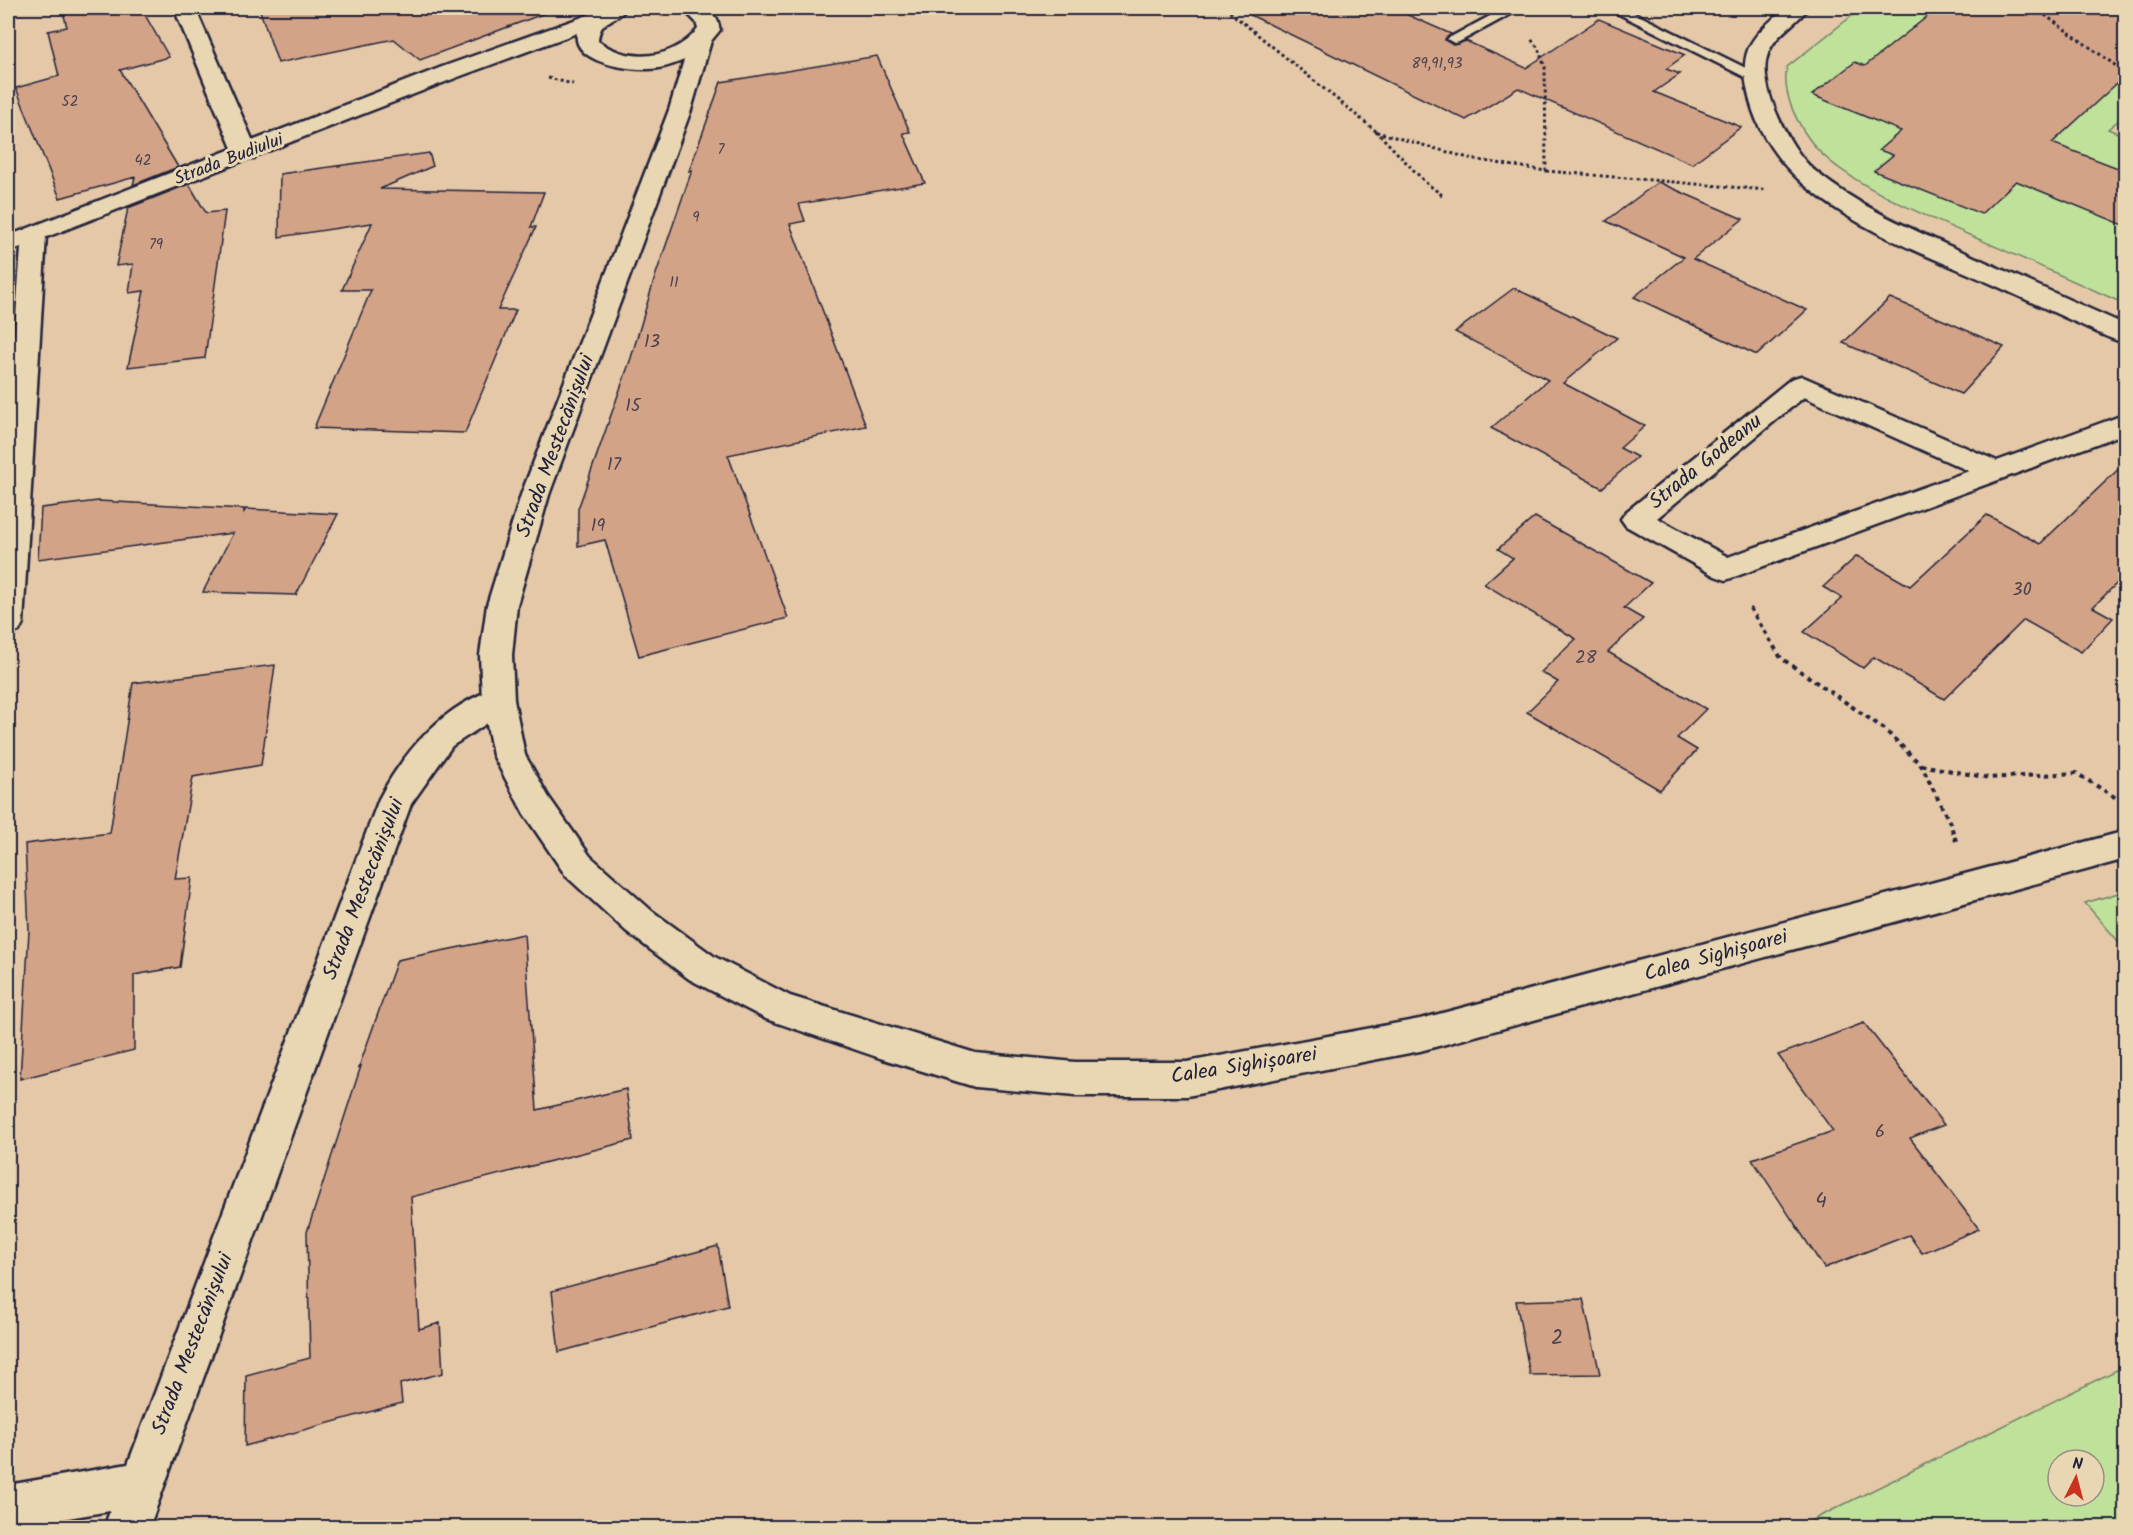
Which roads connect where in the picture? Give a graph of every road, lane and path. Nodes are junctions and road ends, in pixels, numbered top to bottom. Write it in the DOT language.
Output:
graph roads {
  1 [pos="184,8"];
  2 [pos="616,8"];
  3 [pos="1225,8"];
  4 [pos="1614,8"];
  5 [pos="1797,8"];
  6 [pos="2035,8"];
  7 [pos="1510,10"];
  8 [pos="703,11"];
  9 [pos="594,20"];
  10 [pos="1454,39"];
  11 [pos="701,42"];
  12 [pos="597,53"];
  13 [pos="639,62"];
  14 [pos="450,72"];
  15 [pos="2126,73"];
  16 [pos="1756,77"];
  17 [pos="680,110"];
  18 [pos="1377,132"];
  19 [pos="246,153"];
  20 [pos="1546,171"];
  21 [pos="1774,190"];
  22 [pos="1442,195"];
  23 [pos="34,235"];
  24 [pos="8,245"];
  25 [pos="2126,335"];
  26 [pos="2126,423"];
  27 [pos="1996,472"];
  28 [pos="1750,608"];
  29 [pos="8,623"];
  30 [pos="498,700"];
  31 [pos="1921,765"];
  32 [pos="2126,804"];
  33 [pos="2126,845"];
  34 [pos="1971,887"];
  35 [pos="140,1484"];
  36 [pos="8,1507"];
  37 [pos="126,1527"];
  1 -- 19 [label="main road"];
  2 -- 9 [label="main road, Strada Budiului"];
  3 -- 18 [label="path"];
  4 -- 16 [label="lane"];
  5 -- 16 [label="main road"];
  6 -- 15 [label="path"];
  7 -- 10 [label="lane"];
  7 -- 20 [label="path"];
  8 -- 11 [label="main road, Strada Mestecănișului"];
  9 -- 12 [label="main road"];
  9 -- 14 [label="main road, Strada Budiului"];
  11 -- 13 [label="main road, Strada Budiului"];
  11 -- 17 [label="main road, Strada Mestecănișului"];
  12 -- 13 [label="main road, Strada Budiului"];
  12 -- 14 [label="main road, Strada Budiului"];
  13 -- 17 [label="main road"];
  14 -- 19 [label="main road, Strada Budiului"];
  16 -- 25 [label="main road"];
  17 -- 30 [label="main road, Strada Mestecănișului"];
  18 -- 20 [label="path"];
  18 -- 22 [label="path"];
  19 -- 23 [label="main road, Strada Budiului"];
  20 -- 21 [label="path"];
  23 -- 24 [label="main road, Strada Budiului"];
  23 -- 29 [label="main road"];
  26 -- 27 [label="main road, Strada Godeanu"];
  27 -- 27 [label="main road, Strada Godeanu"];
  28 -- 31 [label="path"];
  30 -- 34 [label="main road, Calea Sighișoarei"];
  30 -- 35 [label="main road, Strada Mestecănișului"];
  31 -- 32 [label="path"];
  31 -- 34 [label="path"];
  33 -- 34 [label="main road, Calea Sighișoarei"];
  35 -- 36 [label="main road"];
  35 -- 37 [label="main road, Strada Mestecănișului"];
}
